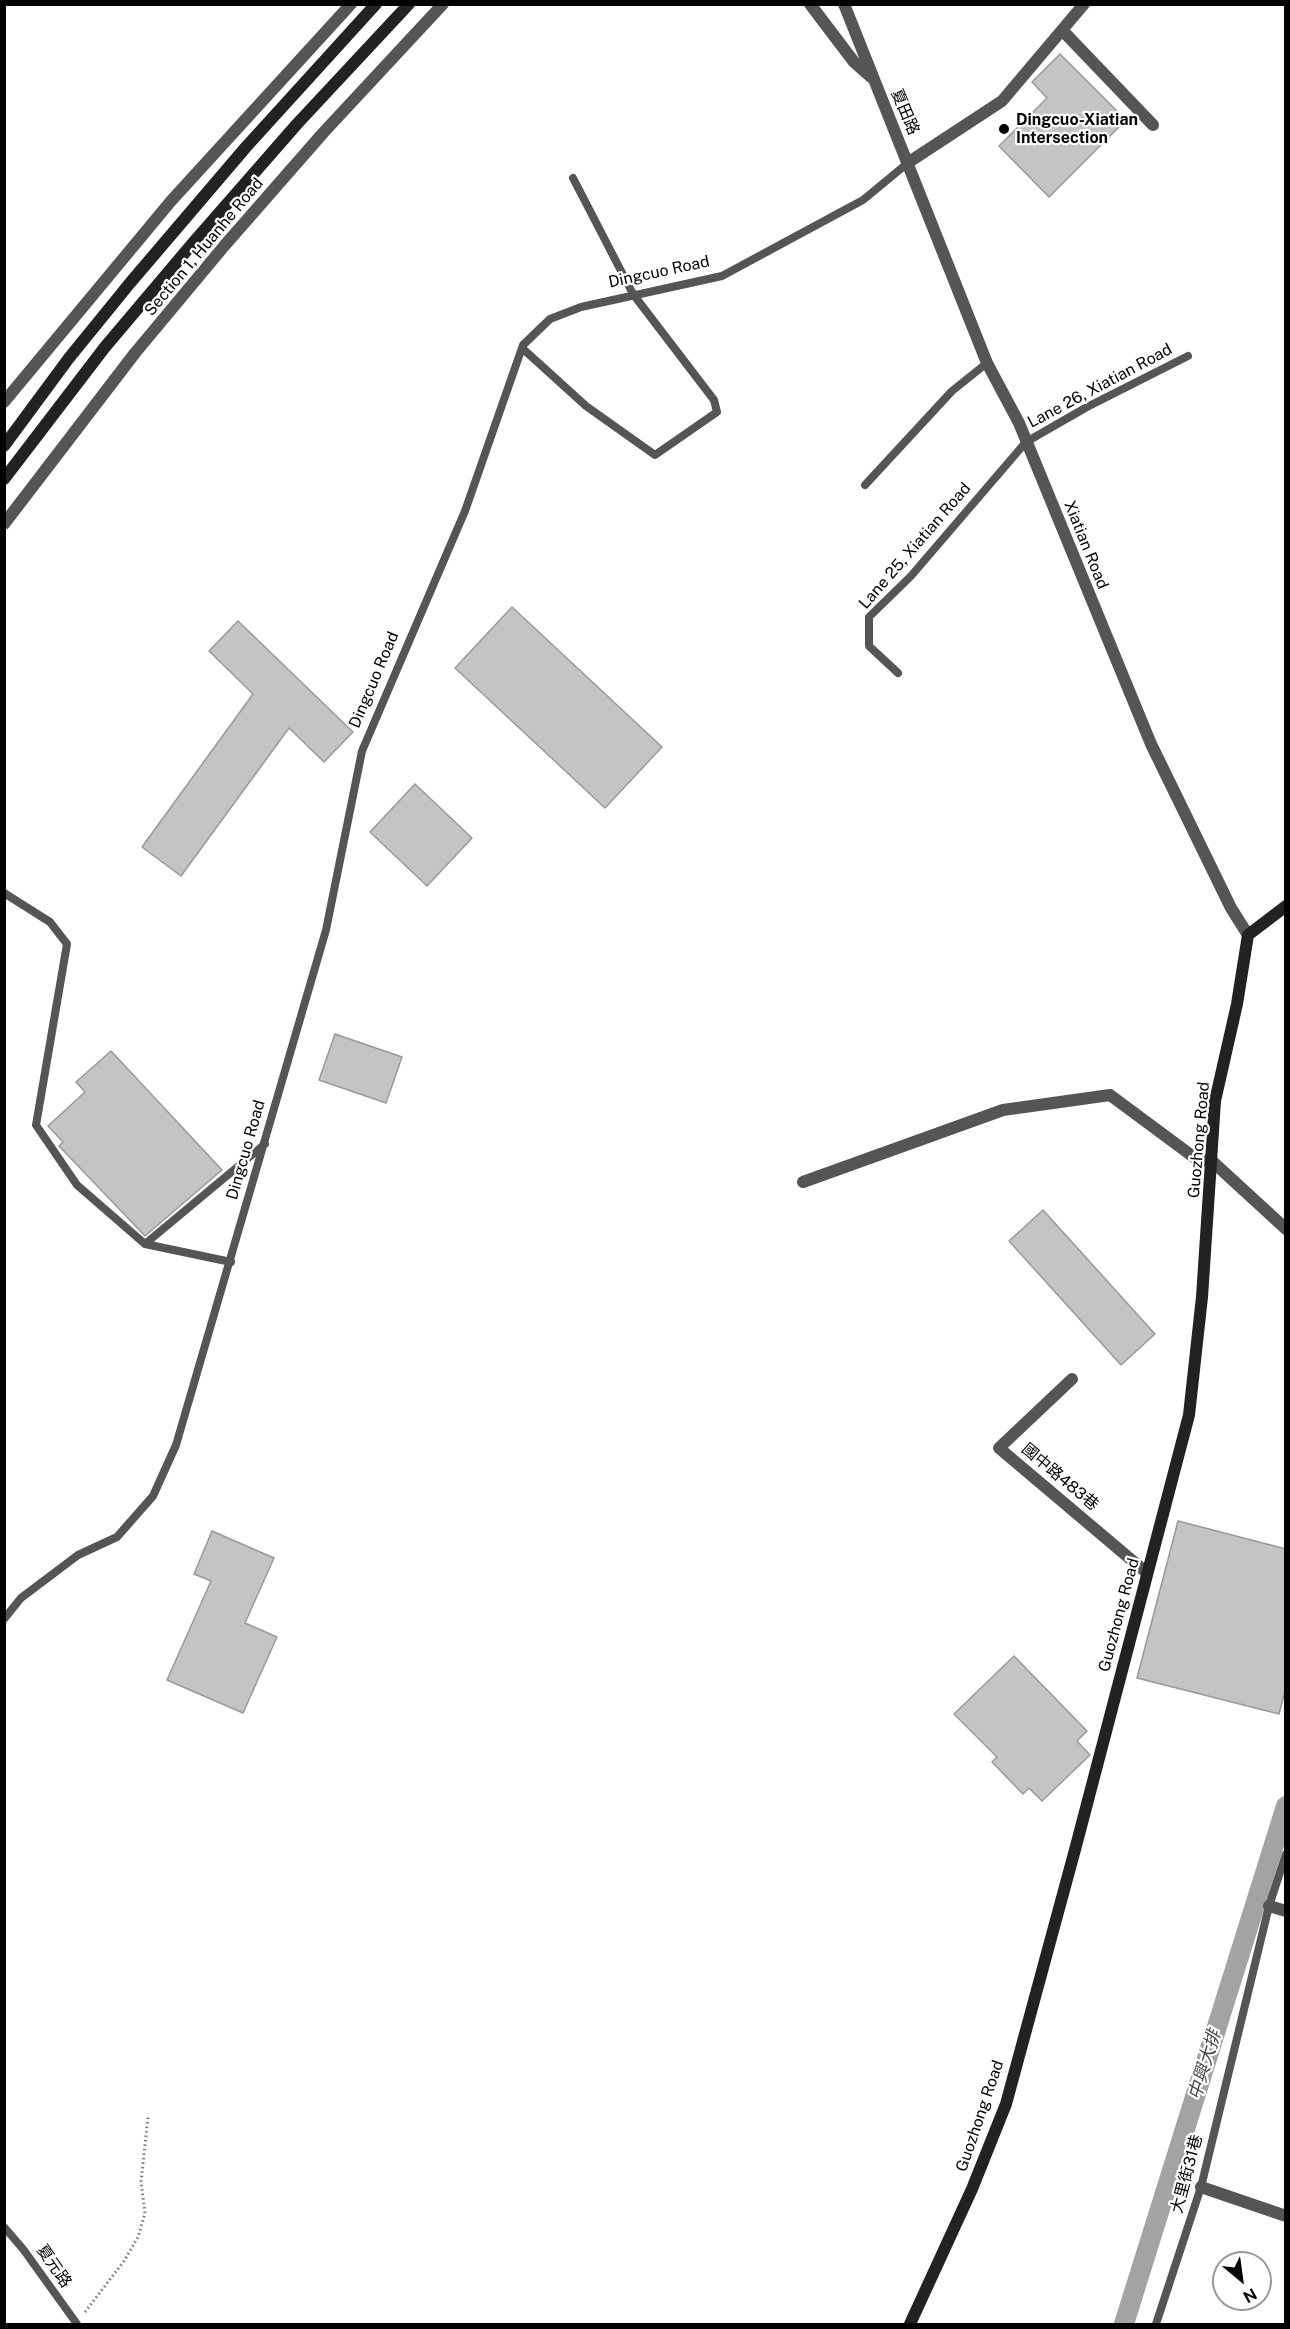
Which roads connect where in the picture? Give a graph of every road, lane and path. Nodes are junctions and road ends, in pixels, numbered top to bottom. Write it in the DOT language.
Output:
graph roads {
  1 [pos="351,4"];
  2 [pos="376,4"];
  3 [pos="409,4"];
  4 [pos="443,4"];
  5 [pos="810,4"];
  6 [pos="844,4"];
  7 [pos="1084,4"];
  8 [pos="1062,30"];
  9 [pos="872,77"];
  10 [pos="1153,125"];
  11 [pos="909,162"];
  12 [pos="573,178"];
  13 [pos="633,294"];
  14 [pos="522,348"];
  15 [pos="1188,356"];
  16 [pos="987,363"];
  17 [pos="4,402"];
  18 [pos="1026,442"];
  19 [pos="4,446"];
  20 [pos="4,479"];
  21 [pos="865,485"];
  22 [pos="4,524"];
  23 [pos="898,673"];
  24 [pos="4,893"];
  25 [pos="1286,906"];
  26 [pos="1248,935"];
  27 [pos="266,1144"];
  28 [pos="1213,1162"];
  29 [pos="803,1182"];
  30 [pos="1286,1230"];
  31 [pos="145,1244"];
  32 [pos="231,1262"];
  33 [pos="1072,1379"];
  34 [pos="1147,1573"];
  35 [pos="4,1619"];
  36 [pos="1286,1854"];
  37 [pos="1269,1906"];
  38 [pos="1286,1911"];
  39 [pos="148,2116"];
  40 [pos="1201,2187"];
  41 [pos="1286,2216"];
  42 [pos="4,2227"];
  43 [pos="80,2321"];
  44 [pos="910,2325"];
  45 [pos="1156,2325"];
  1 -- 17 [label="street"];
  2 -- 19 [label="street, Section 1, Huanhe Road"];
  3 -- 20 [label="street, Section 1, Huanhe Road"];
  4 -- 22 [label="street, Section 1, Huanhe Road"];
  5 -- 9 [label="street"];
  6 -- 9 [label="street, 夏田路"];
  7 -- 8 [label="street, Dingcuo Road"];
  8 -- 10 [label="street"];
  8 -- 11 [label="street, Dingcuo Road"];
  9 -- 11 [label="street, 夏田路"];
  11 -- 13 [label="lane, Dingcuo Road"];
  11 -- 16 [label="street, Xiatian Road"];
  12 -- 13 [label="lane"];
  13 -- 14 [label="lane, Dingcuo Road"];
  13 -- 14 [label="lane"];
  14 -- 27 [label="lane, Dingcuo Road"];
  15 -- 18 [label="lane, Lane 26, Xiatian Road"];
  16 -- 18 [label="street, Xiatian Road"];
  16 -- 21 [label="lane"];
  18 -- 23 [label="lane, Lane 25, Xiatian Road"];
  18 -- 26 [label="street, Xiatian Road"];
  24 -- 31 [label="lane"];
  25 -- 26 [label="street"];
  26 -- 28 [label="street, Guozhong Road"];
  27 -- 31 [label="lane"];
  27 -- 32 [label="lane, Dingcuo Road"];
  28 -- 29 [label="street"];
  28 -- 30 [label="street"];
  28 -- 34 [label="street, Guozhong Road"];
  31 -- 32 [label="lane"];
  32 -- 35 [label="lane, Dingcuo Road"];
  33 -- 34 [label="street, 國中路483巷"];
  34 -- 44 [label="street, Guozhong Road"];
  36 -- 37 [label="lane, 大里街31巷"];
  37 -- 38 [label="street"];
  37 -- 40 [label="lane, 大里街31巷"];
  39 -- 43 [label="path"];
  40 -- 41 [label="street"];
  40 -- 45 [label="lane, 大里街31巷"];
  42 -- 43 [label="lane, 夏元路"];
}
